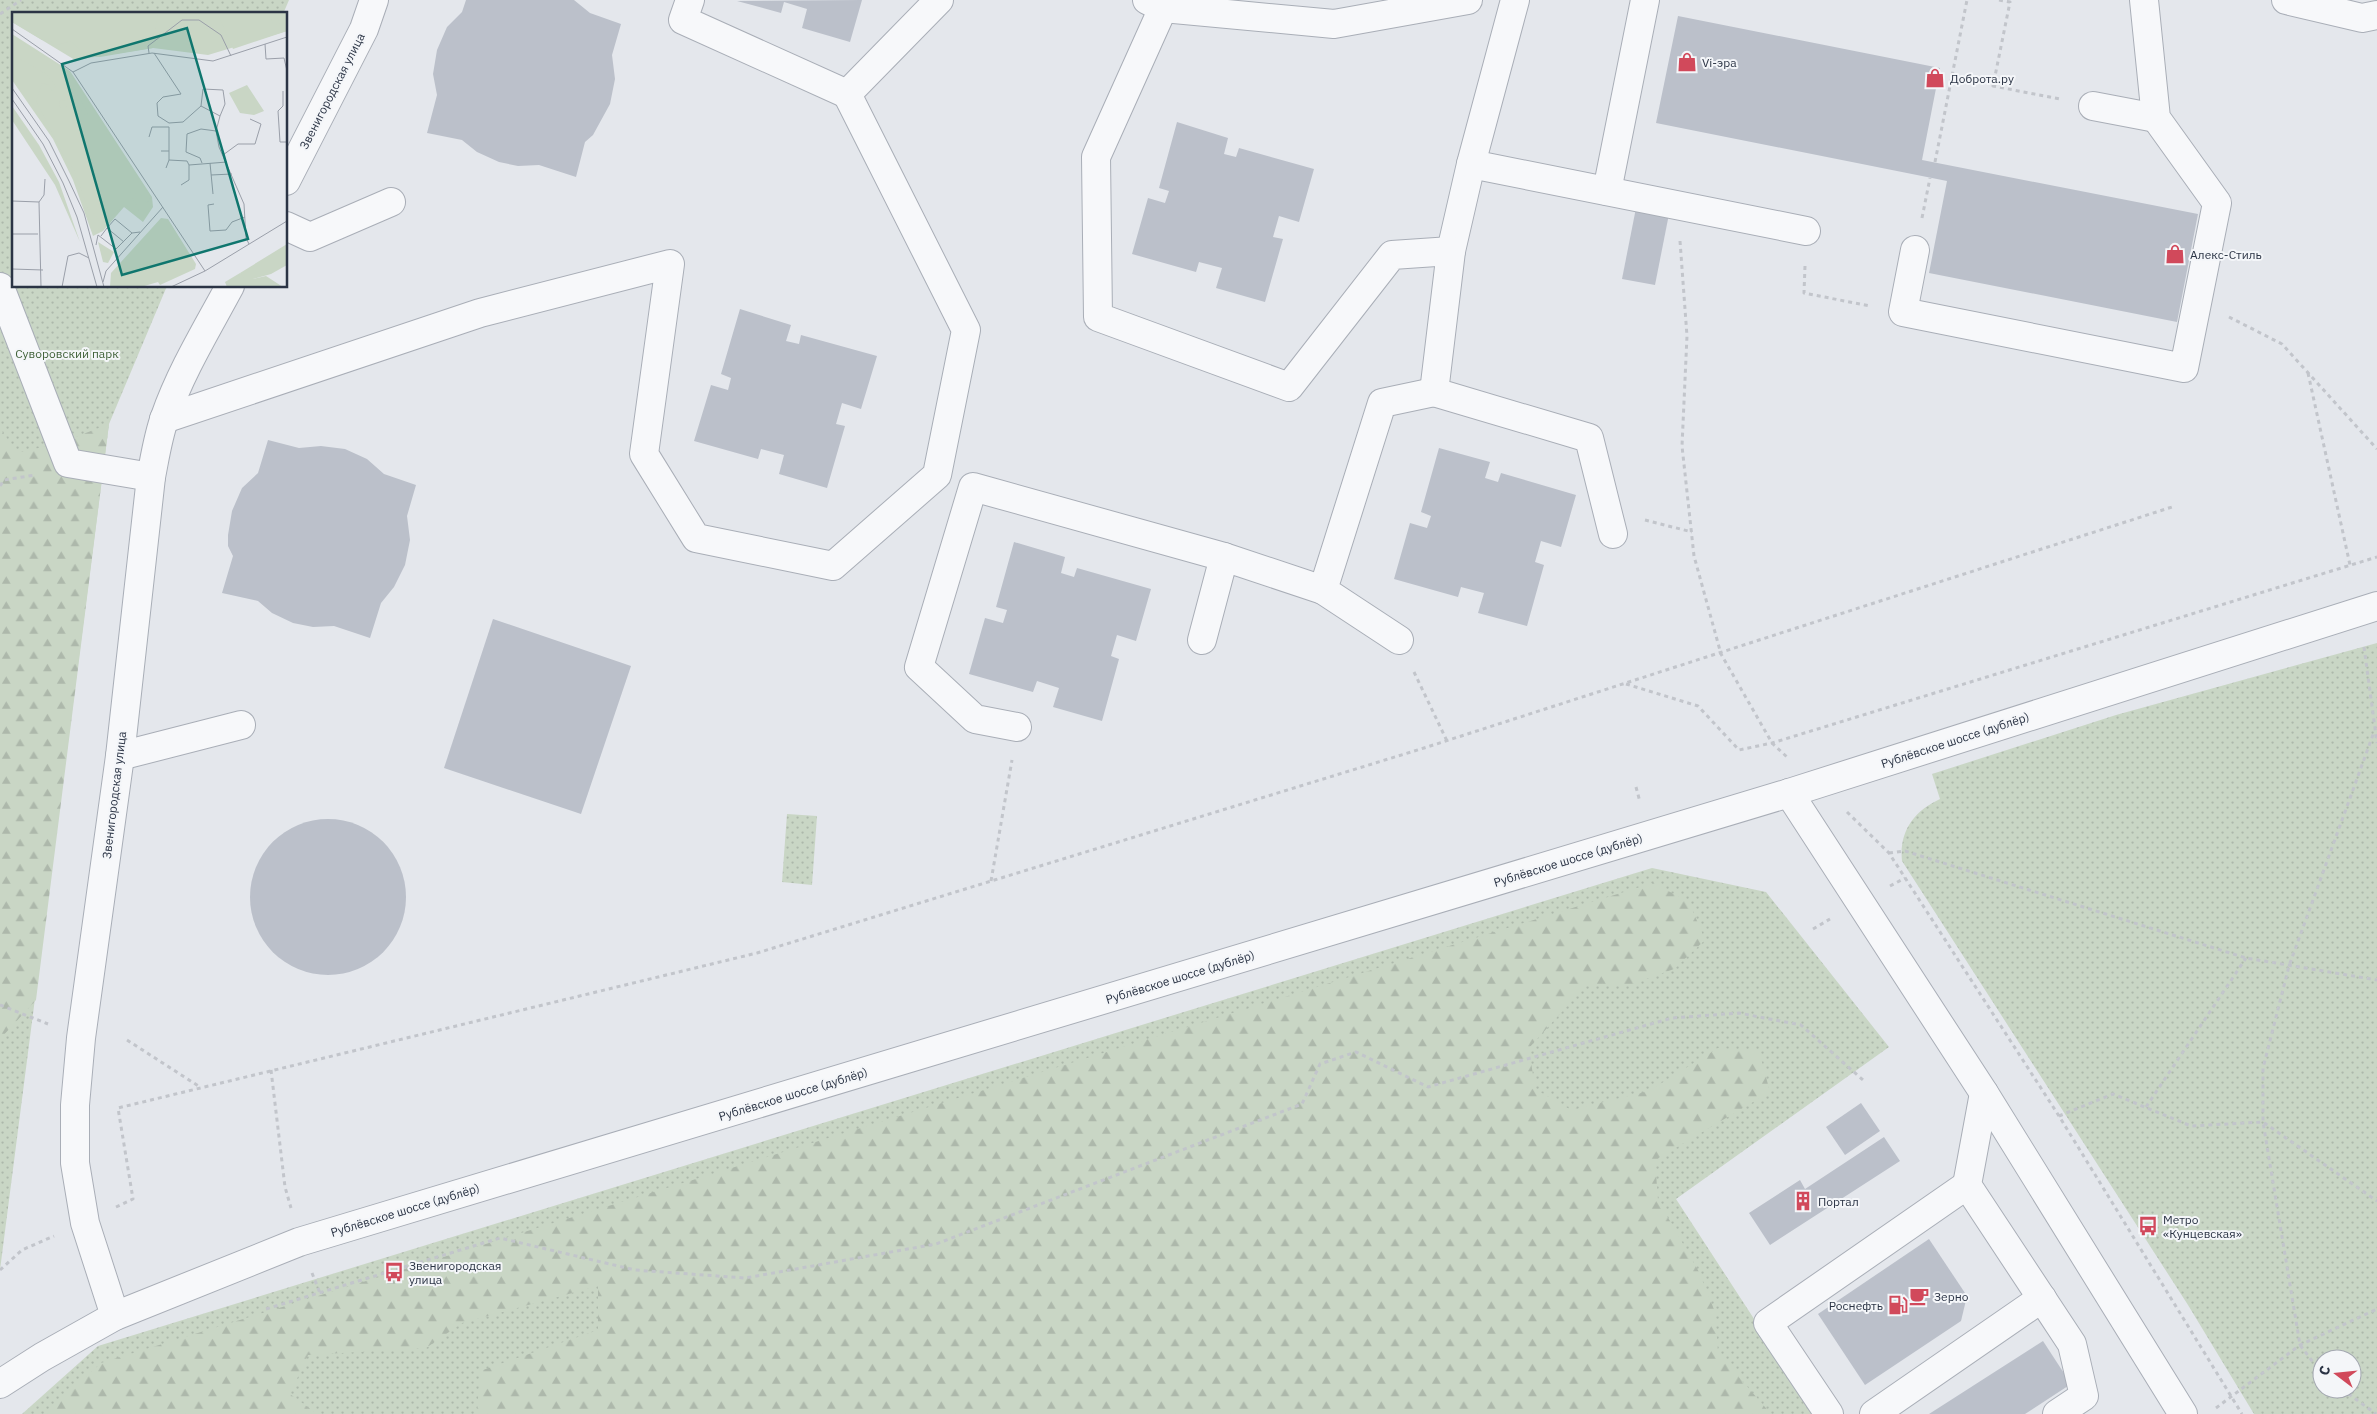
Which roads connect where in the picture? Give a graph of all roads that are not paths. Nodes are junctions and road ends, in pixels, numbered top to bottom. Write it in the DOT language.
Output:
graph roads {
  1 [pos="374,0"];
  2 [pos="690,0"];
  3 [pos="939,0"];
  4 [pos="1468,0"];
  5 [pos="1515,0"];
  6 [pos="1645,0"];
  7 [pos="2144,0"];
  8 [pos="2286,0"];
  9 [pos="1155,4"];
  10 [pos="1426,4"];
  11 [pos="2377,15"];
  12 [pos="847,94"];
  13 [pos="2093,106"];
  14 [pos="2156,118"];
  15 [pos="1471,164"];
  16 [pos="288,177"];
  17 [pos="1607,191"];
  18 [pos="391,202"];
  19 [pos="288,227"];
  20 [pos="1806,231"];
  21 [pos="1915,250"];
  22 [pos="1451,251"];
  23 [pos="0,287"];
  24 [pos="229,288"];
  25 [pos="1434,392"];
  26 [pos="164,419"];
  27 [pos="937,475"];
  28 [pos="151,477"];
  29 [pos="973,488"];
  30 [pos="1610,523"];
  31 [pos="1224,557"];
  32 [pos="1323,590"];
  33 [pos="2368,608"];
  34 [pos="1202,640"];
  35 [pos="1399,640"];
  36 [pos="241,726"];
  37 [pos="1017,727"];
  38 [pos="120,756"];
  39 [pos="1789,793"];
  40 [pos="1984,1093"];
  41 [pos="1967,1185"];
  42 [pos="2042,1298"];
  43 [pos="115,1316"];
  44 [pos="0,1384"];
  45 [pos="1829,1414"];
  46 [pos="1874,1414"];
  47 [pos="2057,1414"];
  48 [pos="2183,1414"];
  1 -- 16 [label="street, Звенигородская улица"];
  2 -- 12 [label="street"];
  3 -- 12 [label="street"];
  4 -- 10 [label="street"];
  5 -- 15 [label="street"];
  6 -- 17 [label="street"];
  7 -- 14 [label="street"];
  8 -- 11 [label="street"];
  9 -- 10 [label="street"];
  9 -- 22 [label="street"];
  12 -- 27 [label="street"];
  13 -- 14 [label="street"];
  14 -- 21 [label="street"];
  15 -- 17 [label="street"];
  15 -- 22 [label="street"];
  17 -- 20 [label="street"];
  18 -- 19 [label="street"];
  22 -- 25 [label="street"];
  23 -- 28 [label="street"];
  24 -- 26 [label="street, Звенигородская улица"];
  25 -- 30 [label="street"];
  25 -- 32 [label="street"];
  26 -- 27 [label="street"];
  26 -- 28 [label="street, Звенигородская улица"];
  27 -- 29 [label="street"];
  28 -- 38 [label="street, Звенигородская улица"];
  29 -- 31 [label="street"];
  29 -- 37 [label="street"];
  31 -- 32 [label="street"];
  31 -- 34 [label="street"];
  32 -- 35 [label="street"];
  33 -- 39 [label="street, Рублёвское шоссе (дублёр)"];
  36 -- 38 [label="street"];
  38 -- 43 [label="street, Звенигородская улица"];
  39 -- 40 [label="street"];
  39 -- 43 [label="street, Рублёвское шоссе (дублёр)"];
  40 -- 41 [label="street"];
  40 -- 48 [label="street"];
  41 -- 42 [label="street"];
  41 -- 45 [label="street"];
  42 -- 46 [label="street"];
  42 -- 47 [label="street"];
  43 -- 44 [label="street, Рублёвское шоссе (дублёр)"];
}
